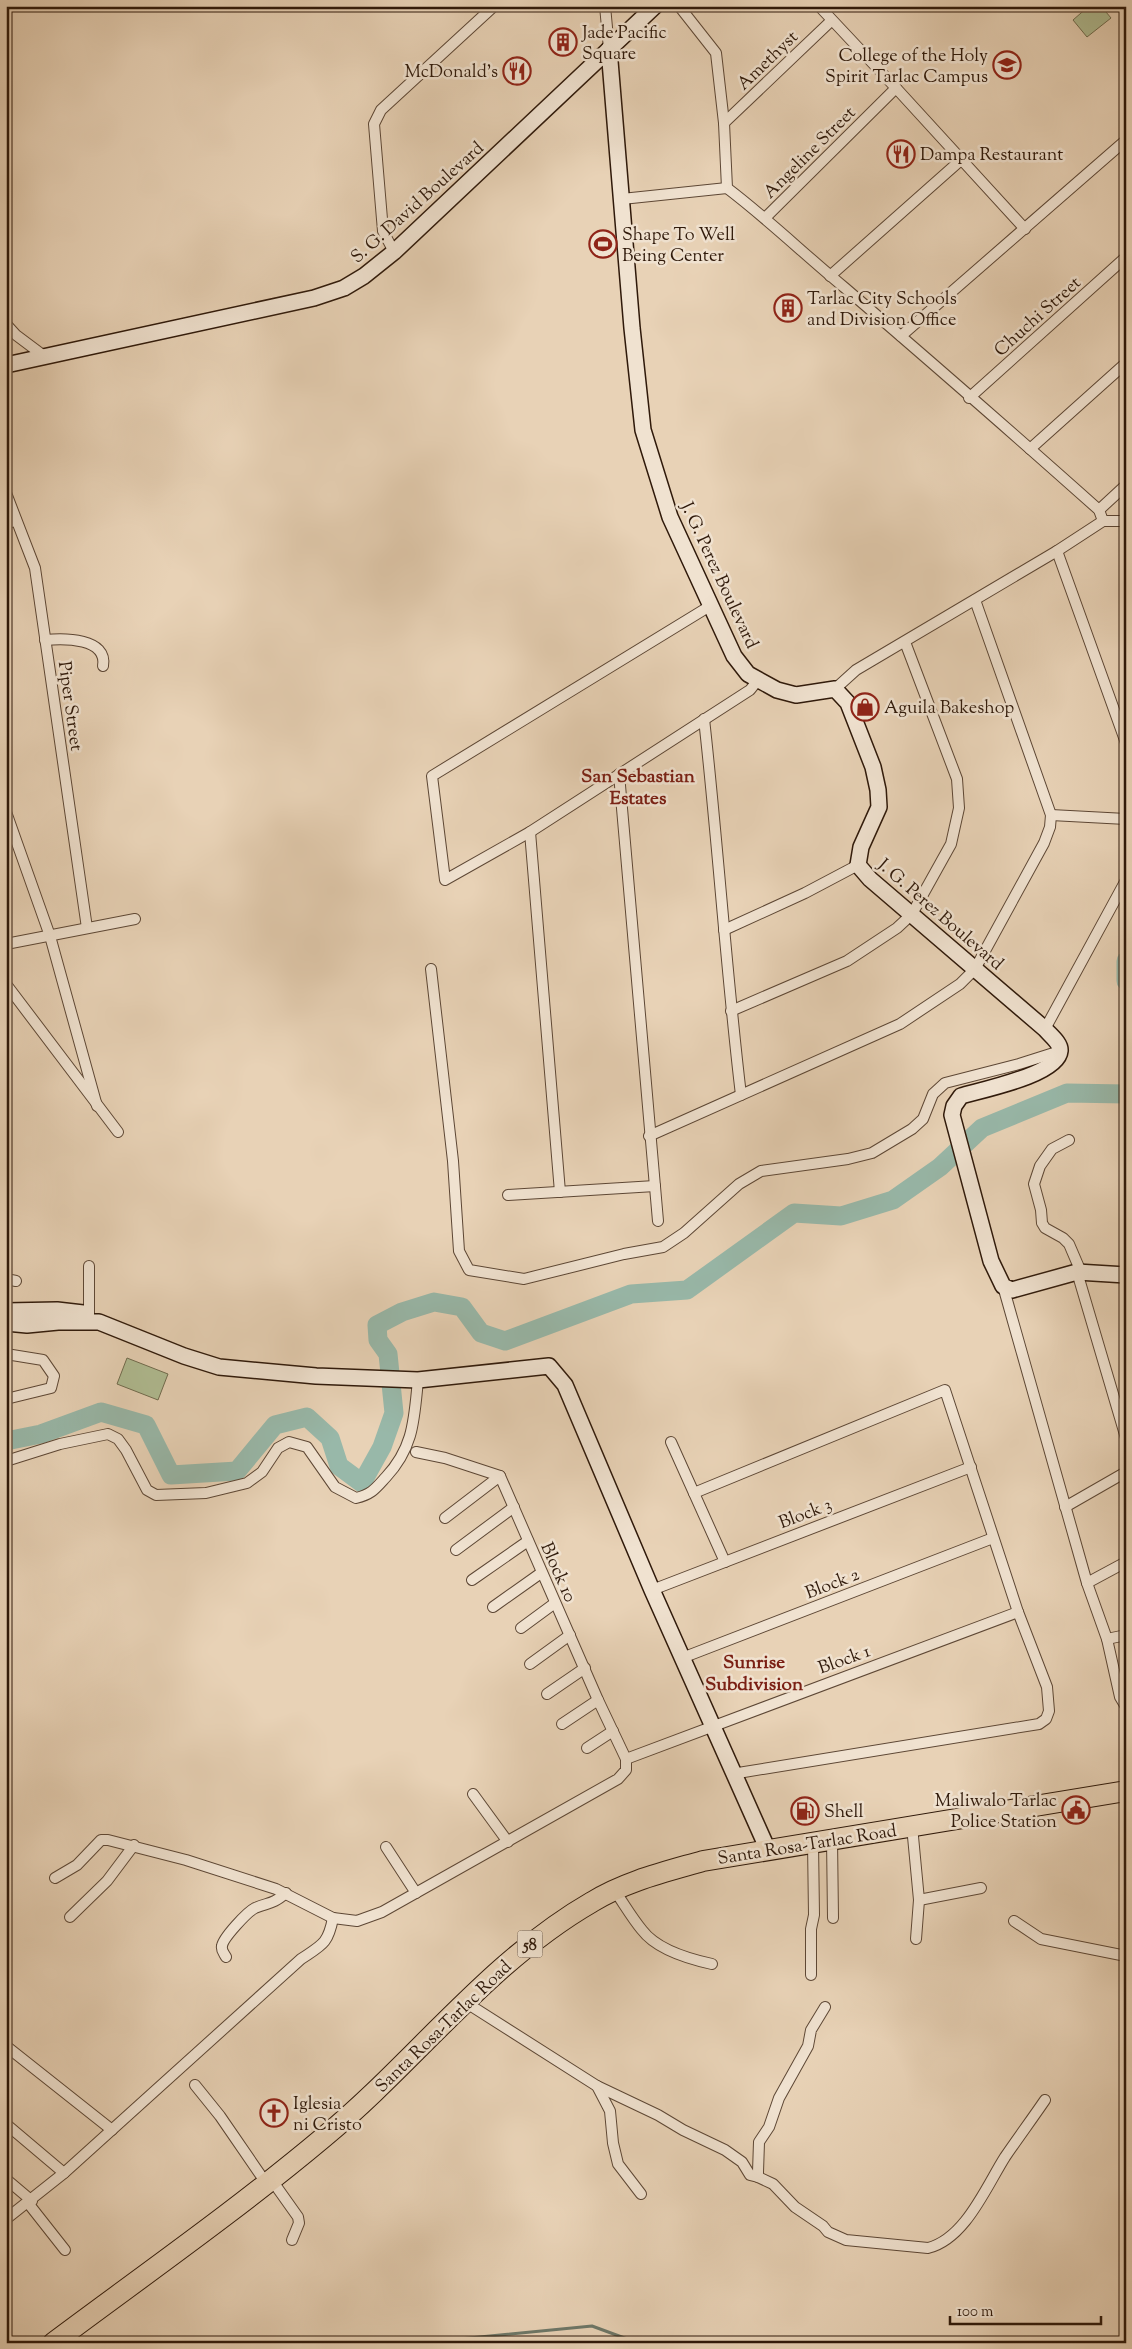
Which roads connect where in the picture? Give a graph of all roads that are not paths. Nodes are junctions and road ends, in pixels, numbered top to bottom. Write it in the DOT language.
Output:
graph roads {
  1 [pos="494,6"];
  2 [pos="605,6"];
  3 [pos="655,6"];
  4 [pos="679,6"];
  5 [pos="819,6"];
  6 [pos="831,20"];
  7 [pos="609,49"];
  8 [pos="896,88"];
  9 [pos="724,122"];
  10 [pos="1126,140"];
  11 [pos="962,158"];
  12 [pos="727,188"];
  13 [pos="622,199"];
  14 [pos="766,217"];
  15 [pos="1025,229"];
  16 [pos="394,252"];
  17 [pos="1126,257"];
  18 [pos="830,276"];
  19 [pos="6,324"];
  20 [pos="901,336"];
  21 [pos="44,356"];
  22 [pos="1126,363"];
  23 [pos="6,365"];
  24 [pos="969,398"];
  25 [pos="1030,449"];
  26 [pos="1126,485"];
  27 [pos="6,493"];
  28 [pos="1099,510"];
  29 [pos="16,520"];
  30 [pos="1103,520"];
  31 [pos="1126,521"];
  32 [pos="6,524"];
  33 [pos="1057,551"];
  34 [pos="975,600"];
  35 [pos="710,606"];
  36 [pos="45,640"];
  37 [pos="904,642"];
  38 [pos="103,666"];
  39 [pos="758,680"];
  40 [pos="835,689"];
  41 [pos="704,718"];
  42 [pos="1126,743"];
  43 [pos="619,774"];
  44 [pos="6,812"];
  45 [pos="1051,815"];
  46 [pos="1126,818"];
  47 [pos="530,832"];
  48 [pos="858,865"];
  49 [pos="1126,880"];
  50 [pos="912,914"];
  51 [pos="135,919"];
  52 [pos="87,928"];
  53 [pos="724,930"];
  54 [pos="50,936"];
  55 [pos="6,944"];
  56 [pos="431,969"];
  57 [pos="975,969"];
  58 [pos="6,984"];
  59 [pos="731,1011"];
  60 [pos="1045,1029"];
  61 [pos="1060,1051"];
  62 [pos="741,1095"];
  63 [pos="97,1106"];
  64 [pos="118,1132"];
  65 [pos="649,1136"];
  66 [pos="1069,1140"];
  67 [pos="654,1186"];
  68 [pos="560,1192"];
  69 [pos="508,1195"];
  70 [pos="658,1221"];
  71 [pos="89,1266"];
  72 [pos="1079,1272"];
  73 [pos="1126,1275"];
  74 [pos="1003,1286"];
  75 [pos="6,1310"];
  76 [pos="58,1316"];
  77 [pos="93,1319"];
  78 [pos="6,1323"];
  79 [pos="6,1354"];
  80 [pos="414,1380"];
  81 [pos="6,1398"];
  82 [pos="1126,1438"];
  83 [pos="671,1442"];
  84 [pos="416,1452"];
  85 [pos="6,1461"];
  86 [pos="970,1467"];
  87 [pos="1126,1472"];
  88 [pos="500,1476"];
  89 [pos="694,1493"];
  90 [pos="1065,1506"];
  91 [pos="514,1508"];
  92 [pos="445,1518"];
  93 [pos="993,1538"];
  94 [pos="528,1541"];
  95 [pos="456,1550"];
  96 [pos="725,1562"];
  97 [pos="1126,1562"];
  98 [pos="542,1573"];
  99 [pos="472,1580"];
  100 [pos="1087,1583"];
  101 [pos="652,1590"];
  102 [pos="555,1603"];
  103 [pos="493,1607"];
  104 [pos="1018,1612"];
  105 [pos="521,1628"];
  106 [pos="1126,1635"];
  107 [pos="570,1636"];
  108 [pos="1107,1639"];
  109 [pos="682,1658"];
  110 [pos="530,1664"];
  111 [pos="585,1668"];
  112 [pos="547,1694"];
  113 [pos="598,1700"];
  114 [pos="1126,1707"];
  115 [pos="562,1724"];
  116 [pos="713,1725"];
  117 [pos="613,1731"];
  118 [pos="587,1748"];
  119 [pos="626,1759"];
  120 [pos="732,1774"];
  121 [pos="1126,1791"];
  122 [pos="473,1794"];
  123 [pos="912,1826"];
  124 [pos="823,1841"];
  125 [pos="508,1842"];
  126 [pos="134,1845"];
  127 [pos="386,1847"];
  128 [pos="768,1850"];
  129 [pos="55,1878"];
  130 [pos="982,1888"];
  131 [pos="615,1891"];
  132 [pos="286,1893"];
  133 [pos="416,1893"];
  134 [pos="919,1900"];
  135 [pos="70,1917"];
  136 [pos="333,1918"];
  137 [pos="833,1918"];
  138 [pos="1014,1921"];
  139 [pos="916,1939"];
  140 [pos="1126,1956"];
  141 [pos="226,1957"];
  142 [pos="712,1964"];
  143 [pos="812,1975"];
  144 [pos="466,2002"];
  145 [pos="825,2008"];
  146 [pos="6,2046"];
  147 [pos="195,2085"];
  148 [pos="597,2086"];
  149 [pos="1045,2100"];
  150 [pos="6,2124"];
  151 [pos="112,2130"];
  152 [pos="64,2173"];
  153 [pos="758,2177"];
  154 [pos="6,2179"];
  155 [pos="269,2181"];
  156 [pos="641,2194"];
  157 [pos="30,2202"];
  158 [pos="6,2219"];
  159 [pos="292,2240"];
  160 [pos="65,2250"];
  161 [pos="53,2343"];
  1 -- 16 [label="street"];
  2 -- 7 [label="street"];
  3 -- 7 [label="street, S. G. David Boulevard"];
  4 -- 9 [label="street"];
  5 -- 6 [label="street"];
  6 -- 8 [label="street"];
  6 -- 9 [label="street, Amethyst"];
  7 -- 13 [label="street, J. G. Perez Boulevard"];
  7 -- 16 [label="street, S. G. David Boulevard"];
  8 -- 11 [label="street"];
  8 -- 14 [label="street, Angeline Street"];
  9 -- 12 [label="street"];
  10 -- 15 [label="street"];
  11 -- 15 [label="street"];
  11 -- 18 [label="street"];
  12 -- 13 [label="street"];
  12 -- 14 [label="street"];
  13 -- 35 [label="street, J. G. Perez Boulevard"];
  14 -- 18 [label="street"];
  15 -- 20 [label="street"];
  16 -- 21 [label="street, S. G. David Boulevard"];
  17 -- 24 [label="street, Chuchi Street"];
  18 -- 20 [label="street"];
  19 -- 21 [label="street"];
  20 -- 24 [label="street"];
  21 -- 23 [label="street, S. G. David Boulevard"];
  22 -- 25 [label="street"];
  24 -- 25 [label="street"];
  25 -- 28 [label="street"];
  26 -- 28 [label="street"];
  27 -- 29 [label="street, Piper Street"];
  28 -- 30 [label="street"];
  29 -- 32 [label="street"];
  29 -- 36 [label="street, Piper Street"];
  30 -- 31 [label="street"];
  30 -- 33 [label="street"];
  33 -- 34 [label="street"];
  33 -- 42 [label="street"];
  34 -- 37 [label="street"];
  34 -- 45 [label="street"];
  35 -- 39 [label="street, J. G. Perez Boulevard"];
  35 -- 47 [label="street"];
  36 -- 38 [label="street"];
  36 -- 52 [label="street, Piper Street"];
  37 -- 40 [label="street"];
  37 -- 50 [label="street"];
  39 -- 40 [label="street, J. G. Perez Boulevard"];
  39 -- 41 [label="street"];
  40 -- 48 [label="street, J. G. Perez Boulevard"];
  41 -- 43 [label="street"];
  41 -- 53 [label="street"];
  43 -- 47 [label="street"];
  43 -- 65 [label="street"];
  44 -- 54 [label="street"];
  45 -- 46 [label="street"];
  45 -- 57 [label="street"];
  47 -- 68 [label="street"];
  48 -- 50 [label="street, J. G. Perez Boulevard"];
  48 -- 53 [label="street"];
  49 -- 60 [label="street"];
  50 -- 57 [label="street, J. G. Perez Boulevard"];
  50 -- 59 [label="street"];
  51 -- 52 [label="street"];
  52 -- 54 [label="street"];
  53 -- 59 [label="street"];
  54 -- 55 [label="street"];
  54 -- 63 [label="street"];
  56 -- 61 [label="street"];
  57 -- 60 [label="street, J. G. Perez Boulevard"];
  57 -- 62 [label="street"];
  58 -- 63 [label="street"];
  59 -- 62 [label="street"];
  60 -- 61 [label="street, J. G. Perez Boulevard"];
  61 -- 74 [label="street"];
  62 -- 65 [label="street"];
  63 -- 64 [label="street"];
  65 -- 67 [label="street"];
  66 -- 72 [label="street"];
  67 -- 68 [label="street"];
  67 -- 70 [label="street"];
  68 -- 69 [label="street"];
  71 -- 77 [label="street"];
  72 -- 73 [label="street"];
  72 -- 74 [label="street"];
  72 -- 82 [label="street"];
  74 -- 90 [label="street"];
  75 -- 76 [label="street"];
  76 -- 77 [label="street"];
  76 -- 78 [label="street"];
  77 -- 80 [label="street"];
  79 -- 81 [label="street"];
  80 -- 85 [label="street"];
  80 -- 101 [label="street"];
  83 -- 89 [label="street"];
  84 -- 88 [label="street"];
  86 -- 89 [label="street"];
  86 -- 93 [label="street"];
  86 -- 96 [label="street, Block 3"];
  87 -- 90 [label="street"];
  88 -- 91 [label="street, Block 10"];
  88 -- 92 [label="street"];
  89 -- 96 [label="street"];
  90 -- 100 [label="street"];
  91 -- 94 [label="street, Block 10"];
  91 -- 95 [label="street"];
  93 -- 104 [label="street"];
  93 -- 109 [label="street, Block 2"];
  94 -- 98 [label="street, Block 10"];
  94 -- 99 [label="street"];
  96 -- 101 [label="street, Block 3"];
  97 -- 100 [label="street"];
  98 -- 102 [label="street, Block 10"];
  98 -- 103 [label="street"];
  100 -- 108 [label="street"];
  101 -- 109 [label="street"];
  102 -- 105 [label="street"];
  102 -- 107 [label="street, Block 10"];
  104 -- 116 [label="street, Block 1"];
  104 -- 120 [label="street"];
  106 -- 108 [label="street"];
  107 -- 110 [label="street"];
  107 -- 111 [label="street, Block 10"];
  108 -- 114 [label="street"];
  109 -- 116 [label="street"];
  111 -- 112 [label="street"];
  111 -- 113 [label="street, Block 10"];
  113 -- 115 [label="street"];
  113 -- 117 [label="street, Block 10"];
  116 -- 119 [label="street, Block 1"];
  116 -- 120 [label="street"];
  117 -- 118 [label="street"];
  117 -- 119 [label="street, Block 10"];
  119 -- 125 [label="street"];
  120 -- 128 [label="street"];
  121 -- 123 [label="highway, Santa Rosa-Tarlac Road / 58"];
  122 -- 125 [label="street"];
  123 -- 124 [label="highway, Santa Rosa-Tarlac Road / 58"];
  123 -- 134 [label="street"];
  124 -- 128 [label="highway, Santa Rosa-Tarlac Road / 58"];
  124 -- 137 [label="street"];
  124 -- 143 [label="street"];
  125 -- 133 [label="street"];
  126 -- 129 [label="street"];
  126 -- 132 [label="street"];
  126 -- 135 [label="street"];
  127 -- 133 [label="street"];
  128 -- 131 [label="highway, Santa Rosa-Tarlac Road / 58"];
  130 -- 134 [label="street"];
  131 -- 142 [label="street"];
  131 -- 144 [label="highway, Santa Rosa-Tarlac Road / 58"];
  132 -- 136 [label="street"];
  132 -- 141 [label="street"];
  133 -- 136 [label="street"];
  134 -- 139 [label="street"];
  136 -- 151 [label="street"];
  138 -- 140 [label="street"];
  144 -- 148 [label="street"];
  144 -- 155 [label="highway, Santa Rosa-Tarlac Road / 58"];
  145 -- 153 [label="street"];
  146 -- 151 [label="street"];
  147 -- 155 [label="street"];
  148 -- 153 [label="street"];
  148 -- 156 [label="street"];
  149 -- 153 [label="street"];
  150 -- 152 [label="street"];
  151 -- 152 [label="street"];
  152 -- 157 [label="street"];
  154 -- 157 [label="street"];
  155 -- 159 [label="street"];
  155 -- 161 [label="highway, Santa Rosa-Tarlac Road / 58"];
  157 -- 158 [label="street"];
  157 -- 160 [label="street"];
}
